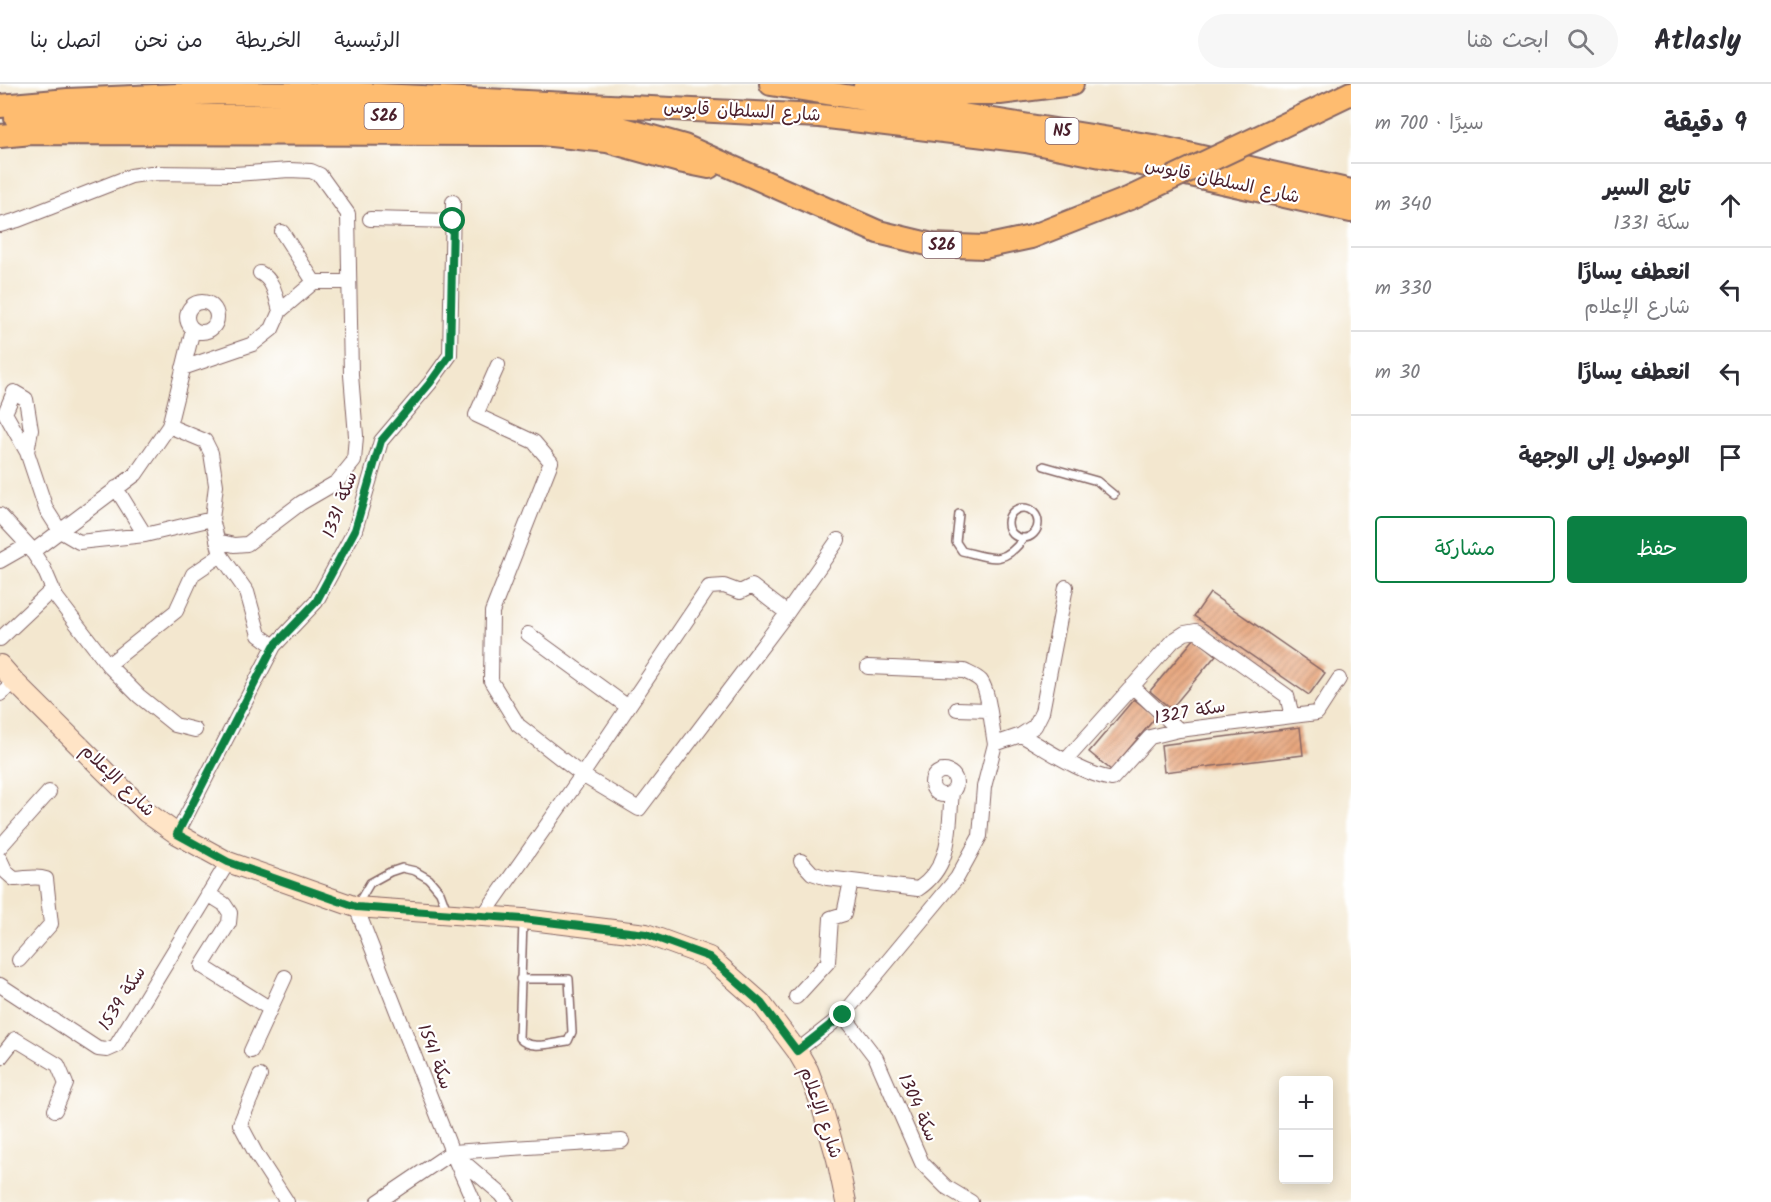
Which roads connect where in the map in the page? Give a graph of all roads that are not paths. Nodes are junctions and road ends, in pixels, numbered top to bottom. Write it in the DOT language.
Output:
graph roads {
  1 [pos="771,84"];
  2 [pos="837,84"];
  3 [pos="1072,84"];
  4 [pos="1351,93"];
  5 [pos="0,106"];
  6 [pos="0,118"];
  7 [pos="0,136"];
  8 [pos="758,177"];
  9 [pos="1351,191"];
  10 [pos="453,202"];
  11 [pos="1341,209"];
  12 [pos="370,219"];
  13 [pos="453,221"];
  14 [pos="0,225"];
  15 [pos="282,232"];
  16 [pos="260,273"];
  17 [pos="314,282"];
  18 [pos="349,282"];
  19 [pos="280,311"];
  20 [pos="193,329"];
  21 [pos="498,365"];
  22 [pos="183,368"];
  23 [pos="169,426"];
  24 [pos="27,452"];
  25 [pos="1044,466"];
  26 [pos="116,488"];
  27 [pos="1114,495"];
  28 [pos="959,514"];
  29 [pos="0,515"];
  30 [pos="212,519"];
  31 [pos="60,531"];
  32 [pos="145,535"];
  33 [pos="1023,539"];
  34 [pos="837,540"];
  35 [pos="217,541"];
  36 [pos="30,548"];
  37 [pos="221,555"];
  38 [pos="0,561"];
  39 [pos="1066,587"];
  40 [pos="53,589"];
  41 [pos="787,613"];
  42 [pos="528,634"];
  43 [pos="0,639"];
  44 [pos="274,646"];
  45 [pos="0,665"];
  46 [pos="108,665"];
  47 [pos="868,667"];
  48 [pos="1339,679"];
  49 [pos="1132,686"];
  50 [pos="8,688"];
  51 [pos="628,707"];
  52 [pos="957,710"];
  53 [pos="988,710"];
  54 [pos="1292,716"];
  55 [pos="195,730"];
  56 [pos="1179,730"];
  57 [pos="1021,735"];
  58 [pos="994,744"];
  59 [pos="1066,760"];
  60 [pos="582,775"];
  61 [pos="49,792"];
  62 [pos="952,792"];
  63 [pos="177,834"];
  64 [pos="0,847"];
  65 [pos="0,859"];
  66 [pos="801,861"];
  67 [pos="228,862"];
  68 [pos="851,881"];
  69 [pos="208,894"];
  70 [pos="356,907"];
  71 [pos="447,914"];
  72 [pos="483,916"];
  73 [pos="523,919"];
  74 [pos="19,960"];
  75 [pos="285,977"];
  76 [pos="520,978"];
  77 [pos="2,991"];
  78 [pos="796,997"];
  79 [pos="269,1008"];
  80 [pos="843,1015"];
  81 [pos="251,1051"];
  82 [pos="797,1051"];
  83 [pos="0,1058"];
  84 [pos="260,1076"];
  85 [pos="55,1110"];
  86 [pos="622,1141"];
  87 [pos="452,1152"];
  88 [pos="287,1202"];
  89 [pos="378,1202"];
  90 [pos="474,1202"];
  91 [pos="507,1202"];
  92 [pos="846,1202"];
  93 [pos="971,1202"];
  1 -- 9 [label="highway, شارع السلطان قابوس / N5"];
  2 -- 3 [label="highway"];
  4 -- 8 [label="highway, S26, bridge"];
  5 -- 11 [label="highway, شارع السلطان قابوس / N5"];
  6 -- 8 [label="highway, S26"];
  7 -- 8 [label="highway"];
  10 -- 13 [label="street, سكة 1331"];
  12 -- 13 [label="street"];
  13 -- 44 [label="street, سكة 1331"];
  14 -- 18 [label="street"];
  15 -- 17 [label="street"];
  16 -- 19 [label="street"];
  17 -- 18 [label="street"];
  17 -- 19 [label="street"];
  18 -- 35 [label="street"];
  19 -- 22 [label="street"];
  20 -- 22 [label="street"];
  21 -- 60 [label="street"];
  22 -- 23 [label="street"];
  23 -- 26 [label="street"];
  23 -- 30 [label="street"];
  24 -- 31 [label="street"];
  25 -- 27 [label="lane"];
  26 -- 31 [label="street"];
  26 -- 32 [label="street"];
  28 -- 33 [label="lane"];
  29 -- 36 [label="street"];
  30 -- 32 [label="street"];
  30 -- 35 [label="street"];
  31 -- 32 [label="street"];
  31 -- 36 [label="street"];
  33 -- 33 [label="lane"];
  34 -- 41 [label="street"];
  35 -- 37 [label="street"];
  36 -- 38 [label="street"];
  36 -- 40 [label="street"];
  37 -- 44 [label="street"];
  37 -- 46 [label="street"];
  39 -- 57 [label="street"];
  40 -- 43 [label="street"];
  40 -- 46 [label="street"];
  41 -- 51 [label="street"];
  41 -- 60 [label="street"];
  42 -- 51 [label="street"];
  44 -- 63 [label="street, سكة 1331"];
  45 -- 50 [label="main road, شارع الإعلام"];
  46 -- 55 [label="street"];
  47 -- 53 [label="street"];
  48 -- 54 [label="street, سكة 1327"];
  49 -- 54 [label="street"];
  49 -- 56 [label="street"];
  49 -- 59 [label="street"];
  50 -- 63 [label="main road, شارع الإعلام"];
  51 -- 60 [label="street"];
  52 -- 53 [label="street"];
  53 -- 58 [label="street"];
  54 -- 56 [label="street, سكة 1327"];
  56 -- 59 [label="street, سكة 1327"];
  57 -- 58 [label="street"];
  57 -- 59 [label="street, سكة 1327"];
  58 -- 80 [label="street"];
  60 -- 72 [label="street"];
  61 -- 64 [label="street"];
  62 -- 68 [label="street"];
  63 -- 67 [label="main road, شارع الإعلام"];
  65 -- 74 [label="street"];
  66 -- 68 [label="street"];
  67 -- 69 [label="street, سكة 1539"];
  67 -- 70 [label="main road, شارع الإعلام"];
  68 -- 78 [label="street"];
  69 -- 77 [label="street, سكة 1539"];
  69 -- 79 [label="street"];
  70 -- 71 [label="main road, شارع الإعلام"];
  70 -- 71 [label="lane"];
  70 -- 87 [label="street, سكة 1541"];
  71 -- 72 [label="main road, شارع الإعلام"];
  72 -- 73 [label="main road, شارع الإعلام"];
  73 -- 76 [label="lane"];
  73 -- 82 [label="main road, شارع الإعلام"];
  75 -- 79 [label="street"];
  76 -- 76 [label="lane"];
  79 -- 81 [label="street"];
  80 -- 82 [label="street"];
  80 -- 93 [label="street, سكة 1304"];
  82 -- 92 [label="main road, شارع الإعلام"];
  83 -- 85 [label="street"];
  84 -- 88 [label="street"];
  86 -- 87 [label="street"];
  87 -- 89 [label="street"];
  87 -- 90 [label="street"];
  87 -- 91 [label="street, سكة 1541"];
}
